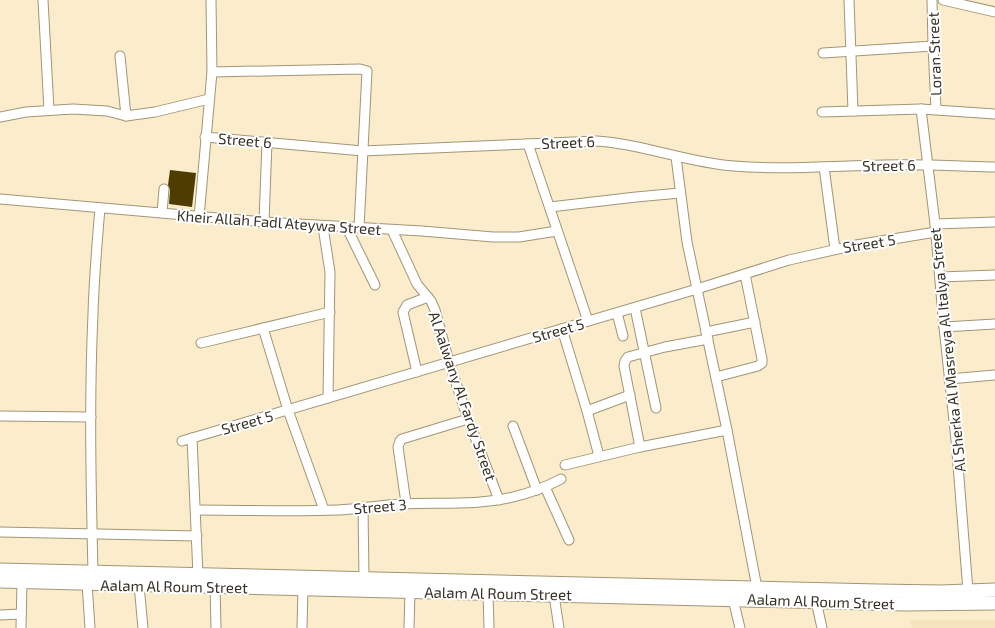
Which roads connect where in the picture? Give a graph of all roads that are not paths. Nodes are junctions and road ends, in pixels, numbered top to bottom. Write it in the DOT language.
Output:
graph roads {
  1 [pos="43,0"];
  2 [pos="211,0"];
  3 [pos="849,0"];
  4 [pos="932,0"];
  5 [pos="943,0"];
  6 [pos="995,12"];
  7 [pos="933,46"];
  8 [pos="850,51"];
  9 [pos="823,53"];
  10 [pos="120,56"];
  11 [pos="212,72"];
  12 [pos="209,99"];
  13 [pos="920,109"];
  14 [pos="936,109"];
  15 [pos="49,110"];
  16 [pos="853,111"];
  17 [pos="822,112"];
  18 [pos="995,114"];
  19 [pos="126,116"];
  20 [pos="0,117"];
  21 [pos="206,137"];
  22 [pos="267,142"];
  23 [pos="528,144"];
  24 [pos="363,151"];
  25 [pos="676,157"];
  26 [pos="929,165"];
  27 [pos="824,167"];
  28 [pos="995,167"];
  29 [pos="164,189"];
  30 [pos="680,193"];
  31 [pos="0,199"];
  32 [pos="550,207"];
  33 [pos="100,208"];
  34 [pos="162,213"];
  35 [pos="199,217"];
  36 [pos="264,222"];
  37 [pos="995,222"];
  38 [pos="323,227"];
  39 [pos="347,228"];
  40 [pos="359,228"];
  41 [pos="936,228"];
  42 [pos="392,230"];
  43 [pos="557,231"];
  44 [pos="835,249"];
  45 [pos="745,274"];
  46 [pos="995,275"];
  47 [pos="940,277"];
  48 [pos="375,285"];
  49 [pos="697,289"];
  50 [pos="428,297"];
  51 [pos="635,308"];
  52 [pos="330,312"];
  53 [pos="617,313"];
  54 [pos="588,321"];
  55 [pos="755,322"];
  56 [pos="995,324"];
  57 [pos="944,327"];
  58 [pos="263,328"];
  59 [pos="562,329"];
  60 [pos="623,336"];
  61 [pos="707,336"];
  62 [pos="200,343"];
  63 [pos="644,352"];
  64 [pos="449,362"];
  65 [pos="417,372"];
  66 [pos="995,375"];
  67 [pos="716,377"];
  68 [pos="949,379"];
  69 [pos="630,395"];
  70 [pos="328,398"];
  71 [pos="656,408"];
  72 [pos="288,410"];
  73 [pos="587,411"];
  74 [pos="0,416"];
  75 [pos="91,417"];
  76 [pos="468,419"];
  77 [pos="513,426"];
  78 [pos="727,430"];
  79 [pos="192,438"];
  80 [pos="182,441"];
  81 [pos="640,447"];
  82 [pos="599,456"];
  83 [pos="564,465"];
  84 [pos="561,479"];
  85 [pos="541,489"];
  86 [pos="499,500"];
  87 [pos="406,503"];
  88 [pos="363,507"];
  89 [pos="196,510"];
  90 [pos="324,510"];
  91 [pos="0,532"];
  92 [pos="92,534"];
  93 [pos="197,536"];
  94 [pos="569,540"];
  95 [pos="0,570"];
  96 [pos="198,575"];
  97 [pos="90,578"];
  98 [pos="364,579"];
  99 [pos="154,580"];
  100 [pos="0,581"];
  101 [pos="22,582"];
  102 [pos="139,585"];
  103 [pos="216,586"];
  104 [pos="756,588"];
  105 [pos="303,589"];
  106 [pos="482,589"];
  107 [pos="995,590"];
  108 [pos="410,591"];
  109 [pos="968,591"];
  110 [pos="554,595"];
  111 [pos="733,599"];
  112 [pos="816,601"];
  113 [pos="995,603"];
  114 [pos="21,614"];
  115 [pos="0,615"];
  116 [pos="21,628"];
  117 [pos="90,628"];
  118 [pos="144,628"];
  119 [pos="216,628"];
  120 [pos="302,628"];
  121 [pos="409,628"];
  122 [pos="489,628"];
  123 [pos="559,628"];
  124 [pos="740,628"];
  125 [pos="822,628"];
  1 -- 15 [label="street"];
  2 -- 11 [label="street"];
  3 -- 8 [label="street"];
  4 -- 7 [label="street, Loran Street"];
  5 -- 6 [label="street"];
  7 -- 8 [label="street"];
  7 -- 14 [label="street, Loran Street"];
  8 -- 9 [label="street"];
  8 -- 16 [label="street"];
  10 -- 19 [label="street"];
  11 -- 12 [label="street"];
  11 -- 24 [label="street"];
  12 -- 19 [label="street"];
  12 -- 21 [label="street"];
  13 -- 14 [label="street"];
  13 -- 16 [label="street"];
  13 -- 26 [label="street, Al Sherka Al Masreya Al Italya Street"];
  14 -- 18 [label="street"];
  15 -- 19 [label="street"];
  15 -- 20 [label="street"];
  16 -- 17 [label="street"];
  21 -- 22 [label="street, Street 6"];
  21 -- 35 [label="street"];
  22 -- 24 [label="street, Street 6"];
  22 -- 36 [label="street"];
  23 -- 24 [label="street, Street 6"];
  23 -- 25 [label="street, Street 6"];
  23 -- 32 [label="street"];
  24 -- 40 [label="street"];
  25 -- 27 [label="street, Street 6"];
  25 -- 30 [label="street"];
  26 -- 27 [label="street, Street 6"];
  26 -- 28 [label="street, Street 6"];
  26 -- 41 [label="street, Al Sherka Al Masreya Al Italya Street"];
  27 -- 44 [label="street"];
  29 -- 34 [label="street"];
  30 -- 32 [label="street"];
  30 -- 49 [label="street"];
  31 -- 33 [label="street, Kheir Allah Fadl Ateywa Street"];
  32 -- 43 [label="street"];
  33 -- 34 [label="street, Kheir Allah Fadl Ateywa Street"];
  33 -- 75 [label="street"];
  34 -- 35 [label="street, Kheir Allah Fadl Ateywa Street"];
  35 -- 36 [label="street, Kheir Allah Fadl Ateywa Street"];
  36 -- 38 [label="street, Kheir Allah Fadl Ateywa Street"];
  37 -- 41 [label="street, Street 5"];
  38 -- 39 [label="street, Kheir Allah Fadl Ateywa Street"];
  38 -- 52 [label="street"];
  39 -- 40 [label="street, Kheir Allah Fadl Ateywa Street"];
  39 -- 48 [label="street"];
  40 -- 42 [label="street, Kheir Allah Fadl Ateywa Street"];
  41 -- 44 [label="street, Street 5"];
  41 -- 47 [label="street, Al Sherka Al Masreya Al Italya Street"];
  42 -- 43 [label="street, Kheir Allah Fadl Ateywa Street"];
  42 -- 50 [label="street, Al Aalwany Al Fardy Street"];
  43 -- 54 [label="street"];
  44 -- 45 [label="street, Street 5"];
  45 -- 49 [label="street, Street 5"];
  45 -- 55 [label="street"];
  46 -- 47 [label="street"];
  47 -- 57 [label="street, Al Sherka Al Masreya Al Italya Street"];
  49 -- 51 [label="street, Street 5"];
  49 -- 61 [label="street"];
  50 -- 64 [label="street, Al Aalwany Al Fardy Street"];
  50 -- 65 [label="street"];
  51 -- 53 [label="street, Street 5"];
  51 -- 63 [label="street"];
  52 -- 58 [label="street"];
  52 -- 70 [label="street"];
  53 -- 54 [label="street, Street 5"];
  53 -- 60 [label="street"];
  54 -- 59 [label="street, Street 5"];
  55 -- 61 [label="street"];
  55 -- 67 [label="street"];
  56 -- 57 [label="street"];
  57 -- 68 [label="street, Al Sherka Al Masreya Al Italya Street"];
  58 -- 62 [label="street"];
  58 -- 72 [label="street"];
  59 -- 64 [label="street, Street 5"];
  59 -- 73 [label="street"];
  61 -- 63 [label="street"];
  61 -- 67 [label="street"];
  63 -- 69 [label="street"];
  63 -- 71 [label="street"];
  64 -- 65 [label="street, Street 5"];
  64 -- 76 [label="street, Al Aalwany Al Fardy Street"];
  65 -- 70 [label="street, Street 5"];
  66 -- 68 [label="street"];
  67 -- 78 [label="street"];
  68 -- 109 [label="street, Al Sherka Al Masreya Al Italya Street"];
  69 -- 73 [label="street"];
  69 -- 81 [label="street"];
  70 -- 72 [label="street, Street 5"];
  72 -- 79 [label="street, Street 5"];
  72 -- 90 [label="street"];
  73 -- 82 [label="street"];
  74 -- 75 [label="street"];
  75 -- 92 [label="street"];
  76 -- 86 [label="street, Al Aalwany Al Fardy Street"];
  76 -- 87 [label="street"];
  77 -- 85 [label="street"];
  78 -- 81 [label="street"];
  78 -- 104 [label="street"];
  79 -- 80 [label="street, Street 5"];
  79 -- 89 [label="street"];
  81 -- 82 [label="street"];
  82 -- 83 [label="street"];
  84 -- 85 [label="street, Street 3"];
  85 -- 86 [label="street, Street 3"];
  85 -- 94 [label="street"];
  86 -- 87 [label="street, Street 3"];
  87 -- 88 [label="street, Street 3"];
  88 -- 90 [label="street, Street 3"];
  88 -- 98 [label="street"];
  89 -- 90 [label="street, Street 3"];
  89 -- 93 [label="street"];
  91 -- 92 [label="street"];
  92 -- 93 [label="street"];
  92 -- 97 [label="street"];
  93 -- 96 [label="street"];
  95 -- 97 [label="street, Aalam Al Roum Street"];
  96 -- 98 [label="street, Aalam Al Roum Street"];
  96 -- 99 [label="street, Aalam Al Roum Street"];
  97 -- 99 [label="street, Aalam Al Roum Street"];
  97 -- 101 [label="street, Aalam Al Roum Street"];
  97 -- 102 [label="street, Aalam Al Roum Street"];
  97 -- 117 [label="street"];
  98 -- 106 [label="street, Aalam Al Roum Street"];
  99 -- 102 [label="street, Aalam Al Roum Street"];
  99 -- 103 [label="street, Aalam Al Roum Street"];
  100 -- 101 [label="street, Aalam Al Roum Street"];
  101 -- 114 [label="street"];
  102 -- 118 [label="street"];
  103 -- 105 [label="street, Aalam Al Roum Street"];
  103 -- 119 [label="street"];
  104 -- 106 [label="street, Aalam Al Roum Street"];
  104 -- 109 [label="street, Aalam Al Roum Street"];
  105 -- 108 [label="street, Aalam Al Roum Street"];
  105 -- 120 [label="street"];
  106 -- 108 [label="street, Aalam Al Roum Street"];
  106 -- 110 [label="street, Aalam Al Roum Street"];
  106 -- 122 [label="street"];
  107 -- 109 [label="street, Aalam Al Roum Street"];
  108 -- 121 [label="street"];
  110 -- 111 [label="street, Aalam Al Roum Street"];
  110 -- 123 [label="street"];
  111 -- 112 [label="street, Aalam Al Roum Street"];
  111 -- 124 [label="street"];
  112 -- 113 [label="street, Aalam Al Roum Street"];
  112 -- 125 [label="street"];
  114 -- 115 [label="street"];
  114 -- 116 [label="street"];
}
